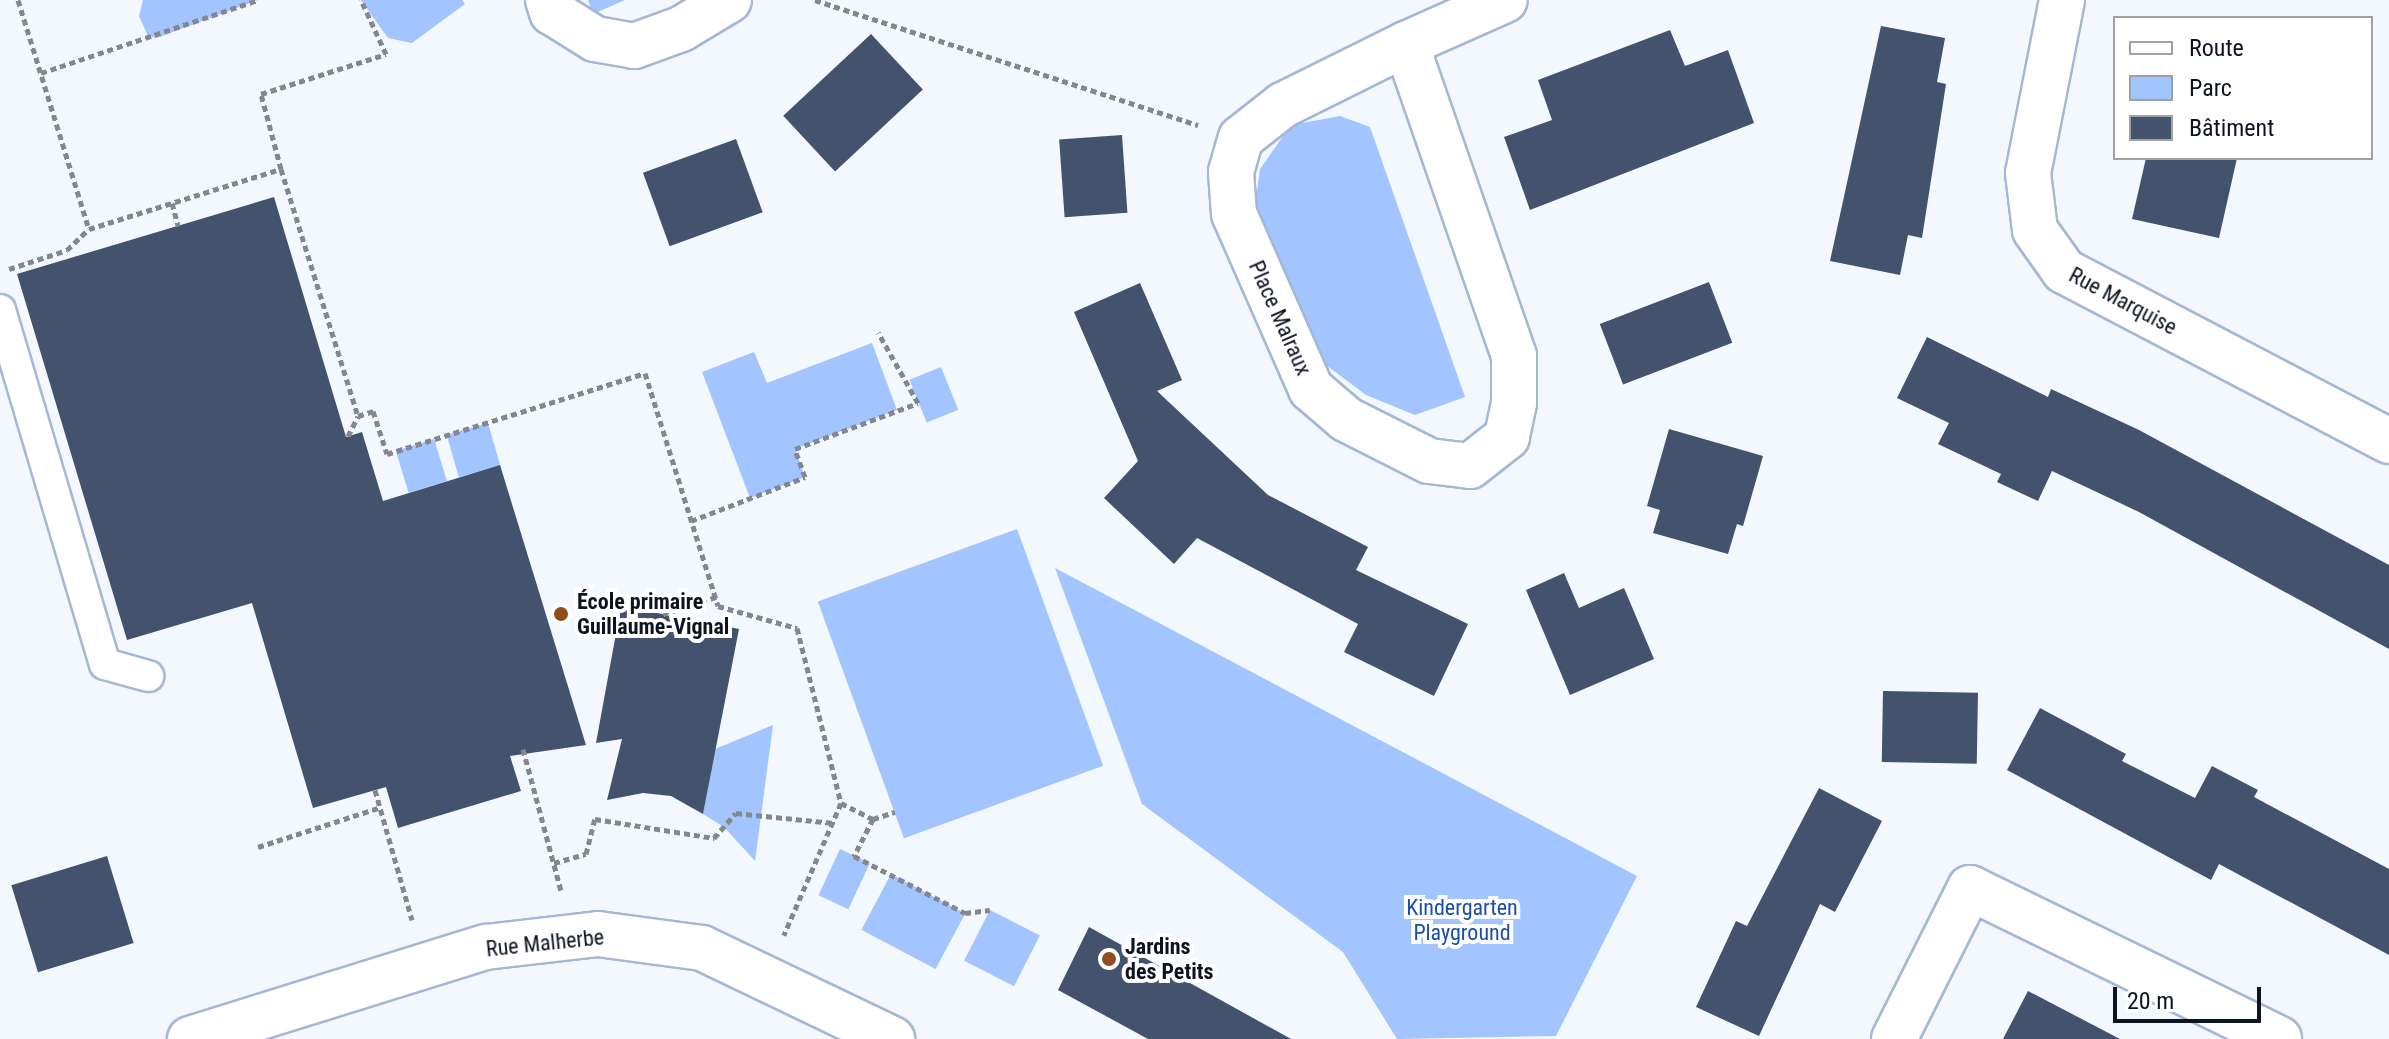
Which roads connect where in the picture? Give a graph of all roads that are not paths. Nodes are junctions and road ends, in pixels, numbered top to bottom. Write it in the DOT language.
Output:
graph roads {
  1 [pos="548,0"];
  2 [pos="729,0"];
  3 [pos="1505,0"];
  4 [pos="2062,0"];
  5 [pos="1406,44"];
  6 [pos="0,310"];
  7 [pos="2389,441"];
  8 [pos="148,676"];
  9 [pos="190,1039"];
  10 [pos="892,1039"];
  11 [pos="1894,1039"];
  12 [pos="2279,1039"];
  1 -- 2 [label="street"];
  3 -- 5 [label="street, Place Malraux"];
  4 -- 7 [label="street, Rue Marquise"];
  5 -- 5 [label="street, Place Malraux"];
  6 -- 8 [label="lane"];
  9 -- 10 [label="street, Rue Malherbe"];
  11 -- 12 [label="street"];
}
